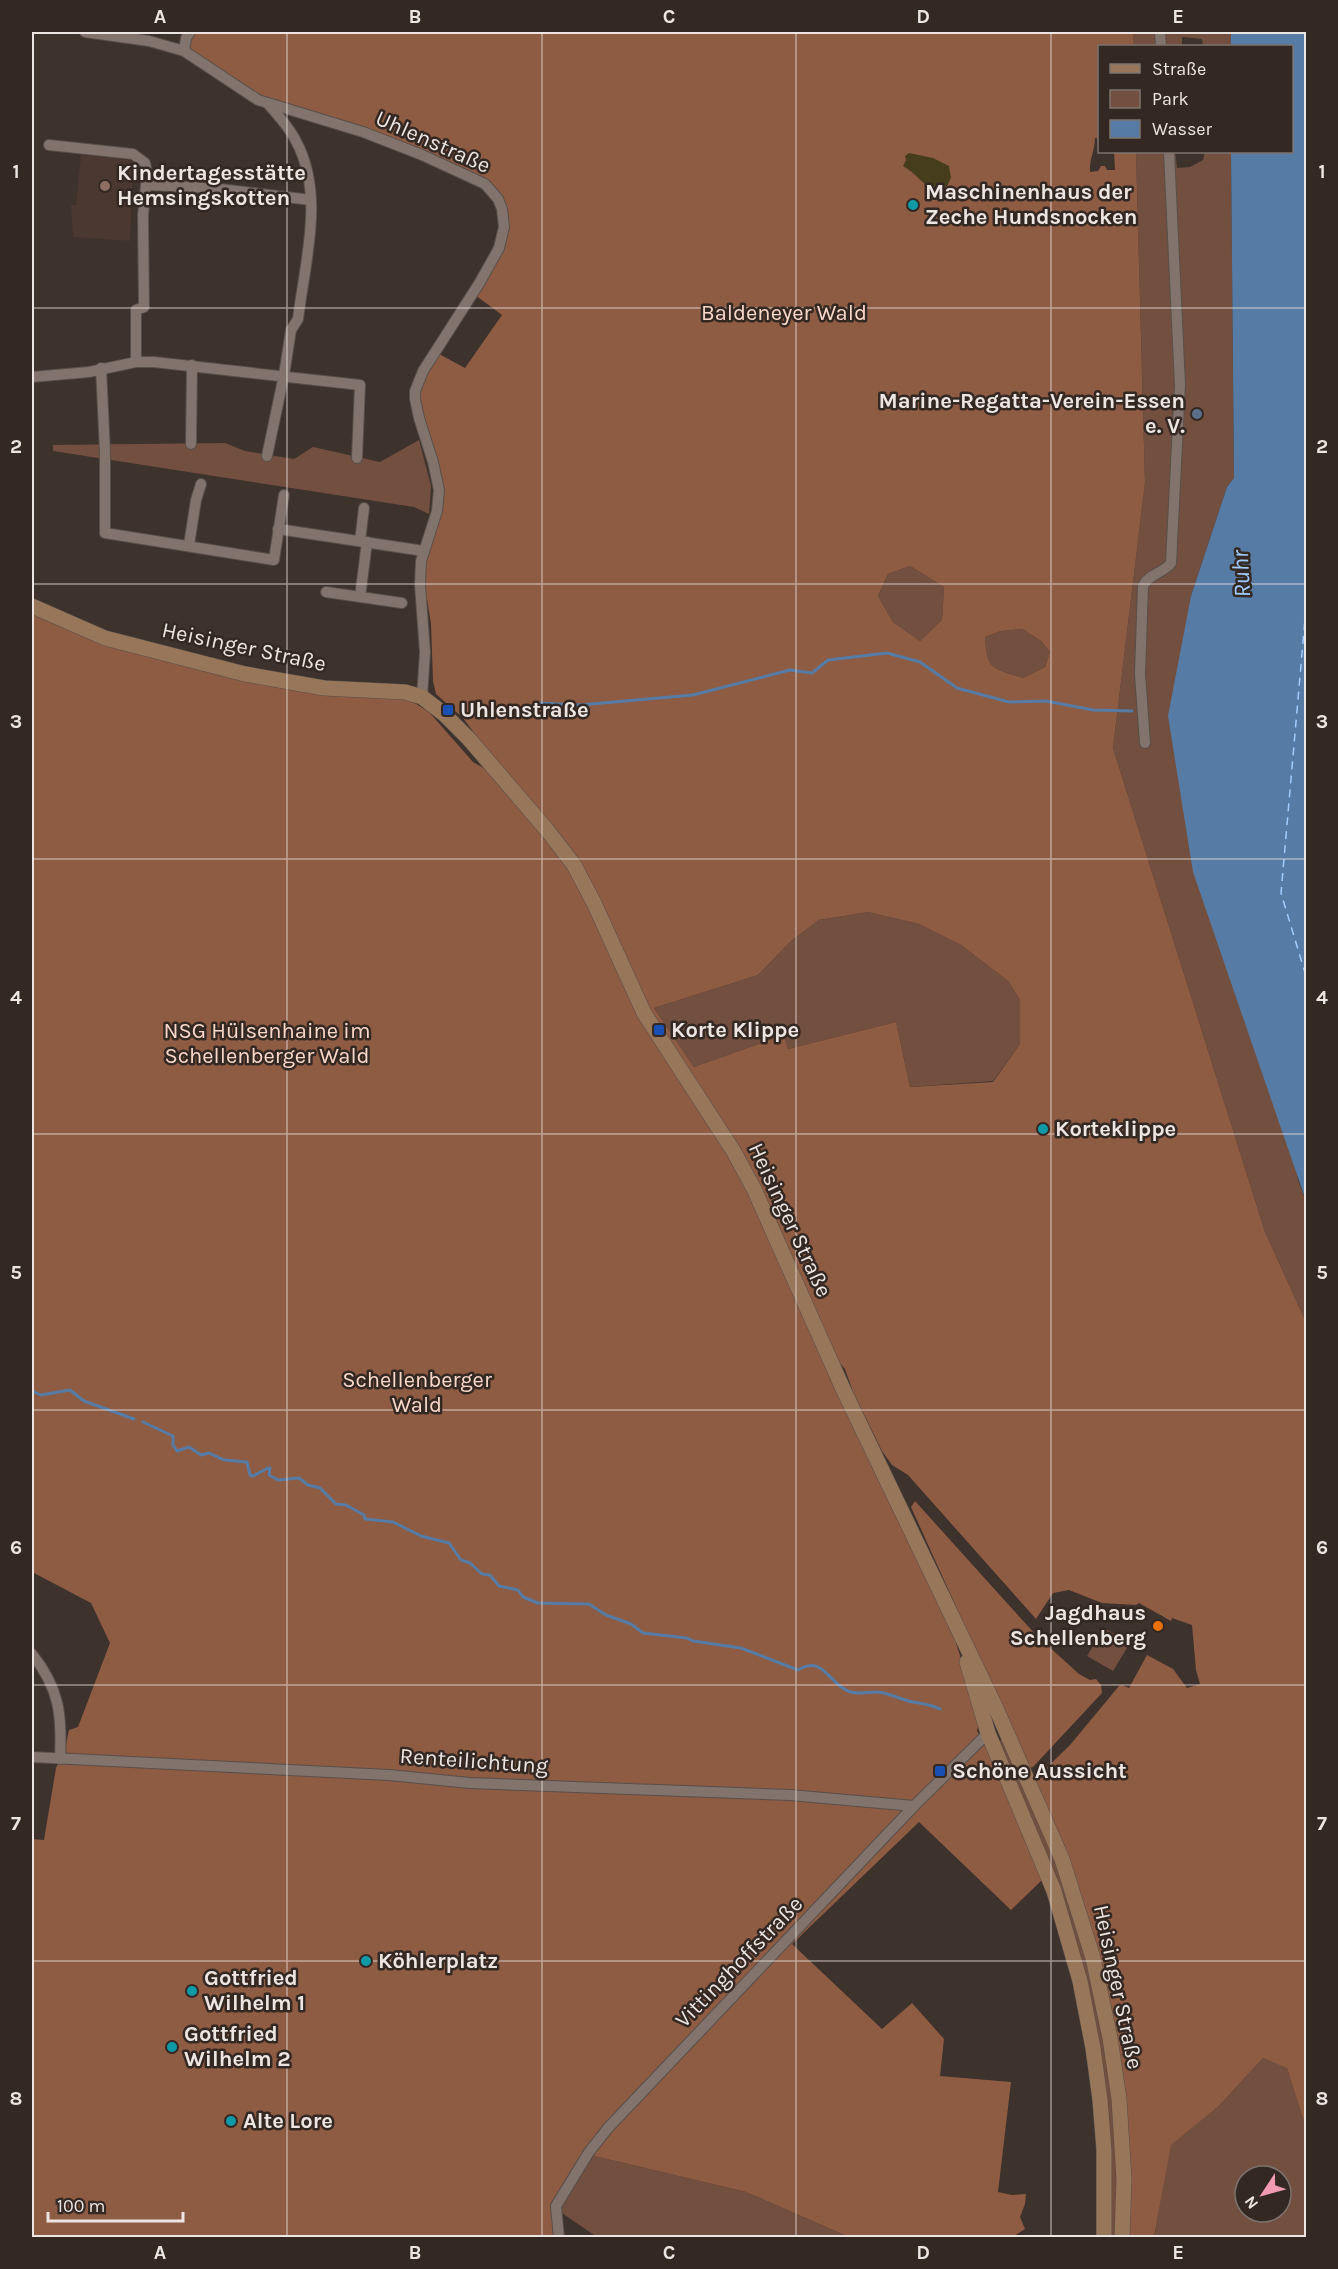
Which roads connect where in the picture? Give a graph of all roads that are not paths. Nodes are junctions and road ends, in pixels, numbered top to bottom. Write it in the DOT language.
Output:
graph roads {
  1 [pos="85,32"];
  2 [pos="190,32"];
  3 [pos="184,51"];
  4 [pos="268,104"];
  5 [pos="49,145"];
  6 [pos="1169,153"];
  7 [pos="146,185"];
  8 [pos="311,200"];
  9 [pos="136,362"];
  10 [pos="192,365"];
  11 [pos="100,368"];
  12 [pos="284,375"];
  13 [pos="32,378"];
  14 [pos="190,444"];
  15 [pos="267,456"];
  16 [pos="357,458"];
  17 [pos="201,484"];
  18 [pos="284,495"];
  19 [pos="364,508"];
  20 [pos="279,529"];
  21 [pos="364,542"];
  22 [pos="189,545"];
  23 [pos="424,550"];
  24 [pos="326,592"];
  25 [pos="360,597"];
  26 [pos="402,603"];
  27 [pos="32,606"];
  28 [pos="422,697"];
  29 [pos="1145,743"];
  30 [pos="956,1622"];
  31 [pos="32,1654"];
  32 [pos="1003,1724"];
  33 [pos="988,1733"];
  34 [pos="32,1757"];
  35 [pos="60,1759"];
  36 [pos="914,1806"];
  37 [pos="559,2238"];
  38 [pos="1104,2238"];
  39 [pos="1122,2238"];
  1 -- 3 [label="street, Uhlenstraße"];
  2 -- 3 [label="street"];
  3 -- 4 [label="street, Uhlenstraße"];
  4 -- 8 [label="street"];
  4 -- 23 [label="street, Uhlenstraße"];
  5 -- 7 [label="street"];
  6 -- 29 [label="street"];
  7 -- 8 [label="street"];
  7 -- 9 [label="street"];
  8 -- 12 [label="street"];
  9 -- 10 [label="street"];
  9 -- 11 [label="street"];
  10 -- 12 [label="street"];
  10 -- 14 [label="street"];
  11 -- 13 [label="street"];
  11 -- 22 [label="street"];
  12 -- 15 [label="street"];
  12 -- 16 [label="street"];
  17 -- 22 [label="street"];
  18 -- 20 [label="street"];
  19 -- 21 [label="street"];
  20 -- 21 [label="street"];
  20 -- 22 [label="street"];
  21 -- 23 [label="street"];
  21 -- 25 [label="street"];
  23 -- 28 [label="street, Uhlenstraße"];
  24 -- 25 [label="street"];
  25 -- 26 [label="street"];
  27 -- 28 [label="main road, Heisinger Straße"];
  28 -- 30 [label="main road, Heisinger Straße"];
  30 -- 32 [label="main road, Heisinger Straße"];
  30 -- 33 [label="main road, Heisinger Straße"];
  31 -- 35 [label="street"];
  32 -- 33 [label="main road"];
  32 -- 39 [label="main road, Heisinger Straße"];
  33 -- 36 [label="street, Vittinghoffstraße"];
  33 -- 38 [label="main road, Heisinger Straße"];
  34 -- 35 [label="street, Renteilichtung"];
  35 -- 36 [label="street, Renteilichtung"];
  36 -- 37 [label="street, Vittinghoffstraße"];
}
